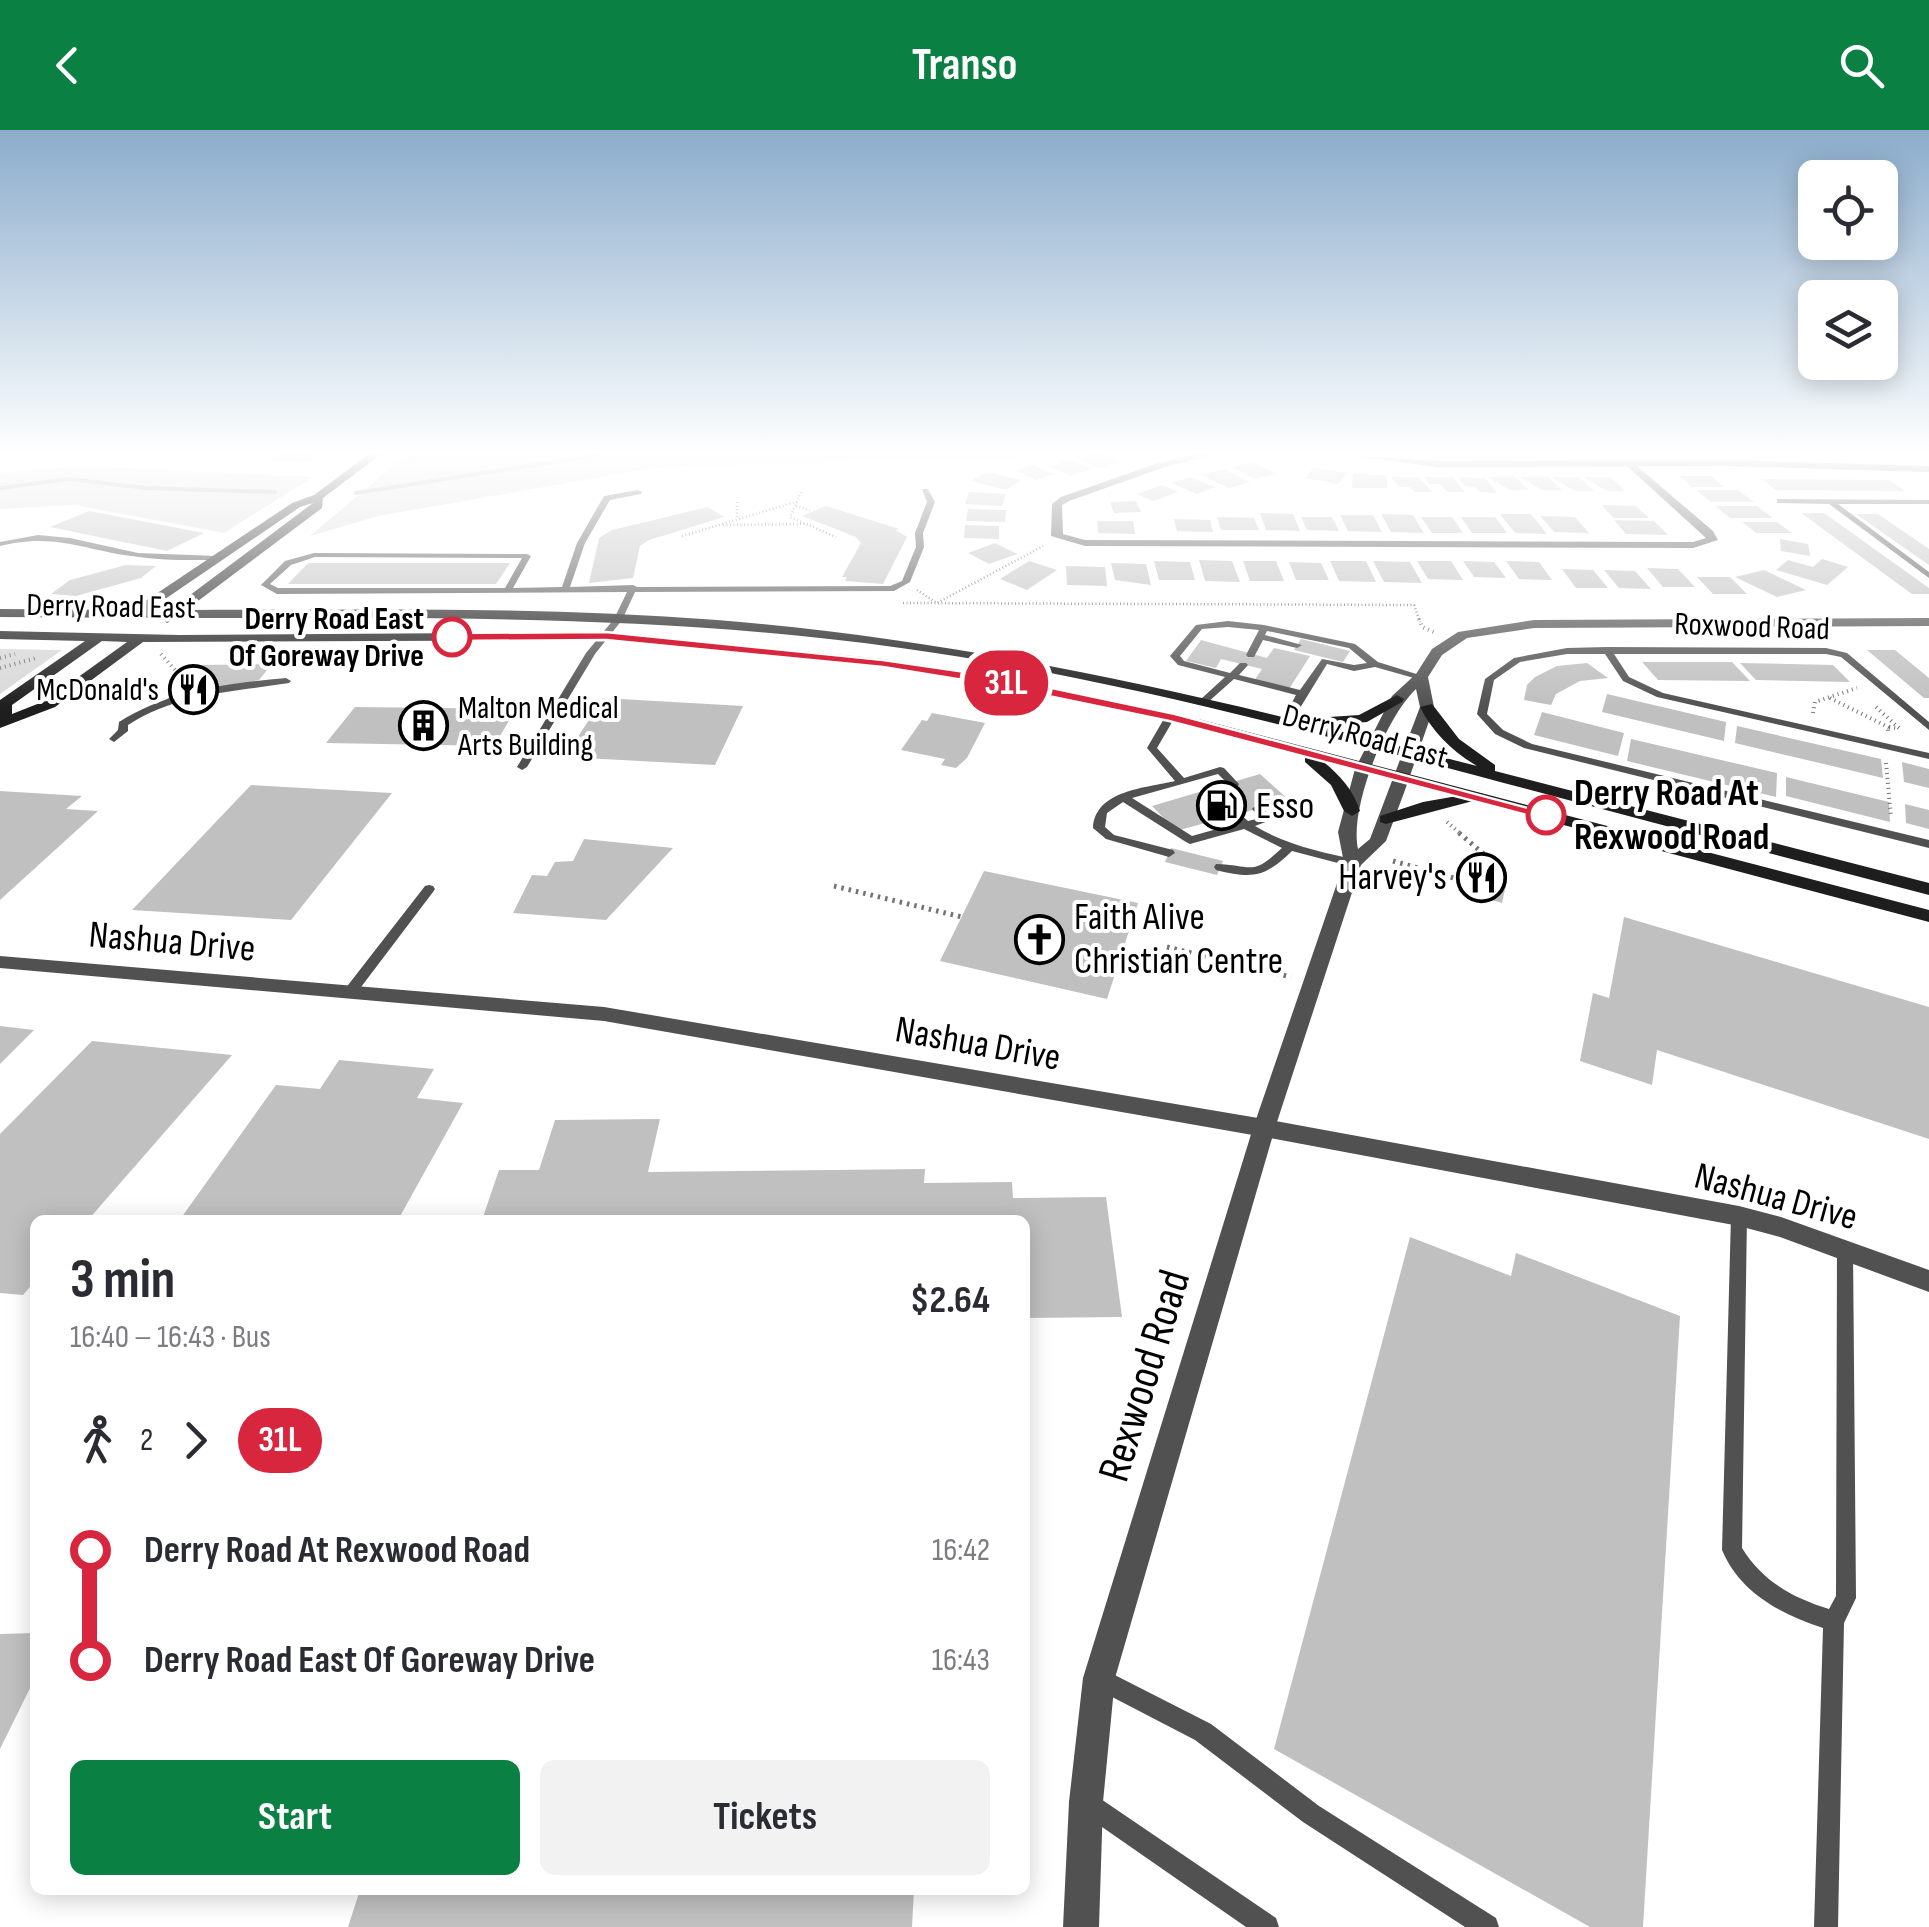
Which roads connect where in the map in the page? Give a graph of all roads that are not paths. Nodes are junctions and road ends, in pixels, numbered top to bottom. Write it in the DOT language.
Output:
graph roads {
  1 [pos="62,539"];
  2 [pos="246,539"];
  3 [pos="274,539"];
  4 [pos="583,539"];
  5 [pos="919,539"];
  6 [pos="1062,539"];
  7 [pos="1712,539"];
  8 [pos="1880,539"];
  9 [pos="217,558"];
  10 [pos="1929,576"];
  11 [pos="634,588"];
  12 [pos="565,590"];
  13 [pos="506,591"];
  14 [pos="0,614"];
  15 [pos="134,614"];
  16 [pos="172,616"];
  17 [pos="618,620"];
  18 [pos="1929,622"];
  19 [pos="1262,632"];
  20 [pos="0,635"];
  21 [pos="100,636"];
  22 [pos="606,636"];
  23 [pos="140,638"];
  24 [pos="1298,645"];
  25 [pos="1607,650"];
  26 [pos="1270,652"];
  27 [pos="1347,655"];
  28 [pos="1371,662"];
  29 [pos="1322,665"];
  30 [pos="1238,670"];
  31 [pos="1258,674"];
  32 [pos="1315,675"];
  33 [pos="1420,678"];
  34 [pos="286,681"];
  35 [pos="1293,682"];
  36 [pos="1304,690"];
  37 [pos="1397,699"];
  38 [pos="1204,701"];
  39 [pos="1427,708"];
  40 [pos="1170,717"];
  41 [pos="1287,720"];
  42 [pos="2,723"];
  43 [pos="1929,727"];
  44 [pos="119,735"];
  45 [pos="1375,744"];
  46 [pos="1296,750"];
  47 [pos="1410,753"];
  48 [pos="1929,756"];
  49 [pos="522,767"];
  50 [pos="1364,769"];
  51 [pos="1197,777"];
  52 [pos="1401,778"];
  53 [pos="1509,779"];
  54 [pos="1182,782"];
  55 [pos="1234,784"];
  56 [pos="1168,786"];
  57 [pos="1210,790"];
  58 [pos="1123,797"];
  59 [pos="1180,798"];
  60 [pos="1489,800"];
  61 [pos="1258,808"];
  62 [pos="1352,811"];
  63 [pos="1386,819"];
  64 [pos="1239,820"];
  65 [pos="1929,844"];
  66 [pos="1290,847"];
  67 [pos="1169,853"];
  68 [pos="1353,863"];
  69 [pos="1220,866"];
  70 [pos="429,889"];
  71 [pos="1929,889"];
  72 [pos="1929,916"];
  73 [pos="0,962"];
  74 [pos="350,992"];
  75 [pos="1264,1128"];
  76 [pos="1740,1216"];
  77 [pos="1845,1250"];
  78 [pos="1929,1281"];
  79 [pos="1834,1621"];
  80 [pos="1098,1678"];
  81 [pos="1086,1802"];
  82 [pos="1081,1927"];
  83 [pos="1267,1927"];
  84 [pos="1487,1927"];
  85 [pos="1826,1927"];
  1 -- 9 [label="lane"];
  2 -- 9 [label="main road"];
  3 -- 16 [label="main road"];
  4 -- 12 [label="lane"];
  5 -- 11 [label="lane"];
  6 -- 7 [label="street"];
  8 -- 10 [label="lane"];
  9 -- 15 [label="main road"];
  11 -- 12 [label="lane"];
  11 -- 17 [label="lane"];
  12 -- 13 [label="lane"];
  13 -- 13 [label="lane"];
  14 -- 15 [label="main road, Derry Road East"];
  15 -- 16 [label="main road, Derry Road East"];
  15 -- 21 [label="main road"];
  16 -- 17 [label="main road, Derry Road East"];
  16 -- 23 [label="main road"];
  17 -- 22 [label="lane"];
  17 -- 38 [label="main road, Derry Road East"];
  18 -- 33 [label="street, Rexwood Road"];
  19 -- 24 [label="lane"];
  19 -- 26 [label="lane"];
  19 -- 28 [label="lane"];
  19 -- 30 [label="lane"];
  20 -- 21 [label="main road, Derry Road East"];
  21 -- 23 [label="main road, Derry Road East"];
  21 -- 42 [label="main road"];
  22 -- 23 [label="main road, Derry Road East"];
  22 -- 40 [label="main road, Derry Road East"];
  22 -- 49 [label="lane"];
  23 -- 42 [label="main road"];
  25 -- 43 [label="lane, Roxwood Road"];
  25 -- 48 [label="lane, Roxwood Road"];
  25 -- 65 [label="lane, Roxwood Road"];
  27 -- 28 [label="lane"];
  28 -- 29 [label="lane"];
  28 -- 33 [label="lane"];
  29 -- 32 [label="lane"];
  29 -- 32 [label="lane"];
  30 -- 31 [label="lane"];
  30 -- 36 [label="lane"];
  30 -- 38 [label="lane"];
  32 -- 36 [label="lane"];
  33 -- 37 [label="street, Rexwood Road"];
  33 -- 39 [label="street"];
  34 -- 44 [label="lane"];
  35 -- 36 [label="lane"];
  36 -- 41 [label="lane"];
  37 -- 41 [label="main road"];
  37 -- 45 [label="street, Rexwood Road"];
  38 -- 41 [label="main road, Derry Road East"];
  39 -- 47 [label="street, Rexwood Road"];
  39 -- 53 [label="main road"];
  40 -- 46 [label="main road, Derry Road East"];
  40 -- 54 [label="lane"];
  41 -- 45 [label="main road, Derry Road East"];
  45 -- 47 [label="main road, Derry Road East"];
  45 -- 50 [label="street, Rexwood Road"];
  46 -- 50 [label="main road, Derry Road East"];
  46 -- 62 [label="main road"];
  47 -- 52 [label="street, Rexwood Road"];
  47 -- 53 [label="main road, Derry Road East"];
  50 -- 52 [label="main road, Derry Road East"];
  50 -- 62 [label="street, Rexwood Road"];
  51 -- 54 [label="lane"];
  51 -- 55 [label="lane"];
  51 -- 57 [label="lane"];
  52 -- 60 [label="main road, Derry Road East"];
  52 -- 63 [label="street, Rexwood Road"];
  53 -- 71 [label="main road, Derry Road East"];
  54 -- 56 [label="lane"];
  56 -- 58 [label="lane"];
  56 -- 59 [label="lane"];
  58 -- 64 [label="lane"];
  58 -- 67 [label="lane"];
  60 -- 63 [label="main road"];
  60 -- 72 [label="main road, Derry Road East"];
  61 -- 64 [label="lane"];
  62 -- 68 [label="street, Rexwood Road"];
  63 -- 68 [label="street, Rexwood Road"];
  64 -- 66 [label="lane"];
  66 -- 68 [label="lane"];
  66 -- 69 [label="lane"];
  68 -- 75 [label="street, Rexwood Road"];
  70 -- 74 [label="lane"];
  73 -- 74 [label="street, Nashua Drive"];
  74 -- 75 [label="street, Nashua Drive"];
  75 -- 76 [label="street, Nashua Drive"];
  75 -- 80 [label="street, Rexwood Road"];
  76 -- 77 [label="street, Nashua Drive"];
  76 -- 79 [label="lane"];
  77 -- 78 [label="street, Nashua Drive"];
  77 -- 79 [label="lane"];
  79 -- 85 [label="lane"];
  80 -- 81 [label="street, Rexwood Road"];
  80 -- 84 [label="lane"];
  81 -- 82 [label="street, Rexwood Road"];
  81 -- 83 [label="lane"];
}
